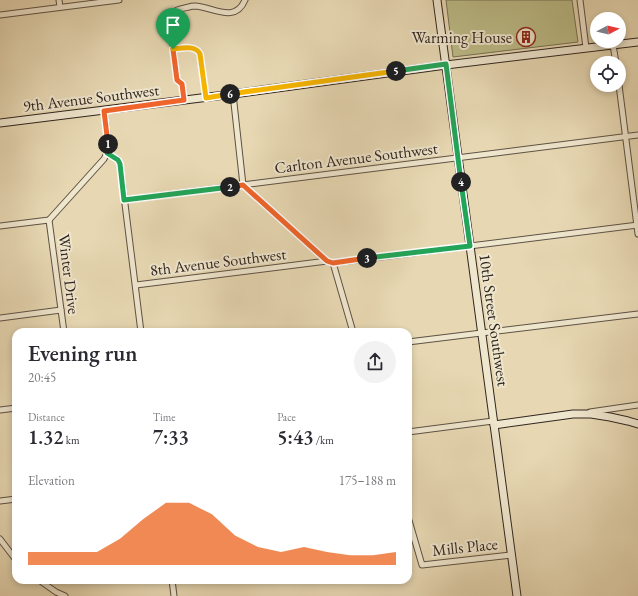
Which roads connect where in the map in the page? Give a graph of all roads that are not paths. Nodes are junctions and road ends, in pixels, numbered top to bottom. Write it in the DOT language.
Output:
graph roads {
  1 [pos="59,0"];
  2 [pos="119,0"];
  3 [pos="245,0"];
  4 [pos="437,0"];
  5 [pos="580,0"];
  6 [pos="60,7"];
  7 [pos="0,16"];
  8 [pos="638,42"];
  9 [pos="626,43"];
  10 [pos="586,48"];
  11 [pos="590,48"];
  12 [pos="173,49"];
  13 [pos="446,64"];
  14 [pos="620,92"];
  15 [pos="233,94"];
  16 [pos="206,98"];
  17 [pos="184,100"];
  18 [pos="104,111"];
  19 [pos="0,123"];
  20 [pos="638,135"];
  21 [pos="626,137"];
  22 [pos="107,153"];
  23 [pos="458,158"];
  24 [pos="243,185"];
  25 [pos="124,200"];
  26 [pos="49,220"];
  27 [pos="637,225"];
  28 [pos="0,226"];
  29 [pos="638,234"];
  30 [pos="470,246"];
  31 [pos="330,262"];
  32 [pos="136,285"];
  33 [pos="61,310"];
  34 [pos="638,314"];
  35 [pos="0,318"];
  36 [pos="63,328"];
  37 [pos="141,328"];
  38 [pos="352,328"];
  39 [pos="481,334"];
  40 [pos="412,342"];
  41 [pos="638,405"];
  42 [pos="12,408"];
  43 [pos="0,410"];
  44 [pos="573,414"];
  45 [pos="494,423"];
  46 [pos="638,424"];
  47 [pos="412,432"];
  48 [pos="12,500"];
  49 [pos="0,501"];
  50 [pos="412,533"];
  51 [pos="0,539"];
  52 [pos="12,555"];
  53 [pos="511,555"];
  54 [pos="45,584"];
  55 [pos="172,584"];
  56 [pos="65,596"];
  57 [pos="174,596"];
  58 [pos="517,596"];
  1 -- 6 [label="street"];
  2 -- 6 [label="street"];
  3 -- 12 [label="street"];
  4 -- 13 [label="street, 10th Street Southwest"];
  5 -- 10 [label="street"];
  6 -- 7 [label="street"];
  8 -- 9 [label="street, 9th Avenue Southwest"];
  10 -- 11 [label="street, 9th Avenue Southwest"];
  10 -- 13 [label="street, 9th Avenue Southwest"];
  12 -- 16 [label="street"];
  12 -- 17 [label="street"];
  13 -- 15 [label="street, 9th Avenue Southwest"];
  13 -- 23 [label="street, 10th Street Southwest"];
  14 -- 21 [label="street"];
  15 -- 16 [label="street, 9th Avenue Southwest"];
  15 -- 24 [label="street"];
  16 -- 17 [label="street, 9th Avenue Southwest"];
  17 -- 18 [label="street, 9th Avenue Southwest"];
  18 -- 19 [label="street, 9th Avenue Southwest"];
  18 -- 22 [label="street"];
  20 -- 21 [label="street, Carlton Avenue Southwest"];
  21 -- 23 [label="street, Carlton Avenue Southwest"];
  21 -- 27 [label="street"];
  22 -- 25 [label="street"];
  22 -- 26 [label="street"];
  23 -- 24 [label="street, Carlton Avenue Southwest"];
  23 -- 30 [label="street, 10th Street Southwest"];
  24 -- 25 [label="street, Carlton Avenue Southwest"];
  24 -- 31 [label="street"];
  25 -- 32 [label="street"];
  26 -- 28 [label="street"];
  26 -- 33 [label="street, Winter Drive"];
  27 -- 29 [label="street"];
  27 -- 30 [label="street, 8th Avenue Southwest"];
  30 -- 31 [label="street, 8th Avenue Southwest"];
  30 -- 39 [label="street, 10th Street Southwest"];
  31 -- 32 [label="street, 8th Avenue Southwest"];
  31 -- 38 [label="street"];
  32 -- 37 [label="street"];
  33 -- 35 [label="street"];
  33 -- 36 [label="street, Winter Drive"];
  34 -- 39 [label="street"];
  39 -- 40 [label="street"];
  39 -- 45 [label="street, 10th Street Southwest"];
  41 -- 44 [label="street"];
  42 -- 43 [label="street"];
  44 -- 45 [label="street"];
  44 -- 46 [label="street"];
  45 -- 47 [label="street"];
  45 -- 53 [label="street, 10th Street Southwest"];
  48 -- 49 [label="street"];
  50 -- 53 [label="street, Mills Place"];
  51 -- 52 [label="street"];
  53 -- 58 [label="street, 10th Street Southwest"];
  54 -- 56 [label="street"];
  55 -- 57 [label="street"];
}
